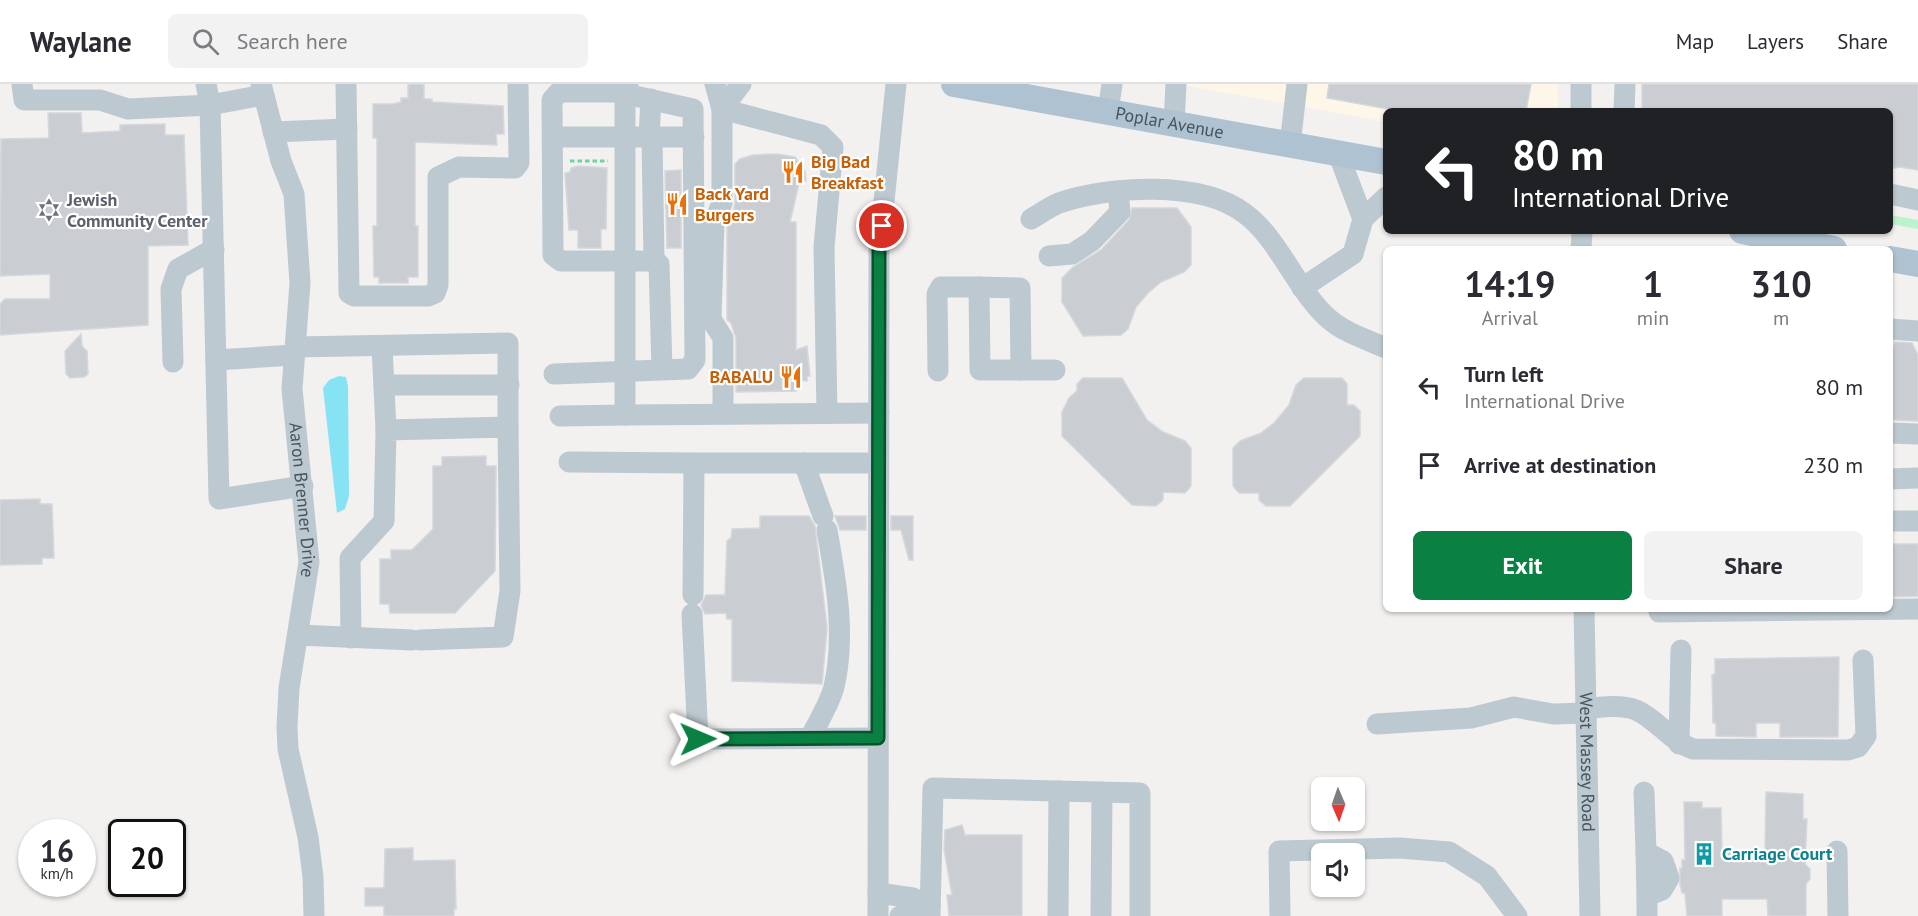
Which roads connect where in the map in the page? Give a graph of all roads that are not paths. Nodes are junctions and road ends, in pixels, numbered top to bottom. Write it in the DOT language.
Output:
graph roads {
  1 [pos="22,84"];
  2 [pos="346,84"];
  3 [pos="518,84"];
  4 [pos="715,84"];
  5 [pos="741,84"];
  6 [pos="896,84"];
  7 [pos="954,84"];
  8 [pos="1112,84"];
  9 [pos="1176,84"];
  10 [pos="1297,84"];
  11 [pos="1581,84"];
  12 [pos="1625,84"];
  13 [pos="262,89"];
  14 [pos="627,89"];
  15 [pos="208,94"];
  16 [pos="651,99"];
  17 [pos="1581,108"];
  18 [pos="1624,108"];
  19 [pos="722,109"];
  20 [pos="1108,112"];
  21 [pos="1174,124"];
  22 [pos="347,129"];
  23 [pos="273,132"];
  24 [pos="625,136"];
  25 [pos="553,137"];
  26 [pos="651,137"];
  27 [pos="694,137"];
  28 [pos="1290,145"];
  29 [pos="1338,153"];
  30 [pos="1383,161"];
  31 [pos="1118,191"];
  32 [pos="1893,195"];
  33 [pos="1383,200"];
  34 [pos="1918,200"];
  35 [pos="1031,219"];
  36 [pos="1363,219"];
  37 [pos="1757,234"];
  38 [pos="1818,246"];
  39 [pos="214,249"];
  40 [pos="1049,256"];
  41 [pos="625,260"];
  42 [pos="1893,260"];
  43 [pos="654,261"];
  44 [pos="1918,264"];
  45 [pos="979,287"];
  46 [pos="1302,288"];
  47 [pos="1893,330"];
  48 [pos="1918,332"];
  49 [pos="382,346"];
  50 [pos="1383,346"];
  51 [pos="295,351"];
  52 [pos="216,360"];
  53 [pos="172,362"];
  54 [pos="625,370"];
  55 [pos="662,370"];
  56 [pos="1021,370"];
  57 [pos="1055,370"];
  58 [pos="938,371"];
  59 [pos="554,374"];
  60 [pos="509,385"];
  61 [pos="384,386"];
  62 [pos="827,413"];
  63 [pos="879,413"];
  64 [pos="723,414"];
  65 [pos="625,415"];
  66 [pos="560,416"];
  67 [pos="508,427"];
  68 [pos="386,430"];
  69 [pos="1893,433"];
  70 [pos="1918,434"];
  71 [pos="1893,444"];
  72 [pos="1918,445"];
  73 [pos="569,462"];
  74 [pos="694,463"];
  75 [pos="804,463"];
  76 [pos="879,463"];
  77 [pos="1918,478"];
  78 [pos="1893,479"];
  79 [pos="303,486"];
  80 [pos="1893,521"];
  81 [pos="1918,521"];
  82 [pos="1893,609"];
  83 [pos="1918,609"];
  84 [pos="1584,612"];
  85 [pos="298,635"];
  86 [pos="351,638"];
  87 [pos="1681,650"];
  88 [pos="1863,660"];
  89 [pos="1585,711"];
  90 [pos="1377,724"];
  91 [pos="810,738"];
  92 [pos="878,738"];
  93 [pos="1679,744"];
  94 [pos="1059,791"];
  95 [pos="1102,792"];
  96 [pos="1644,792"];
  97 [pos="1837,851"];
  98 [pos="878,893"];
  99 [pos="1647,906"];
  100 [pos="930,912"];
  101 [pos="314,916"];
  102 [pos="878,916"];
  103 [pos="900,916"];
  104 [pos="1058,916"];
  105 [pos="1101,916"];
  106 [pos="1140,916"];
  107 [pos="1280,916"];
  108 [pos="1517,916"];
  109 [pos="1590,916"];
  110 [pos="1838,916"];
  1 -- 15 [label="street"];
  2 -- 22 [label="street"];
  3 -- 22 [label="street"];
  4 -- 19 [label="street"];
  5 -- 19 [label="street"];
  6 -- 63 [label="street"];
  7 -- 20 [label="main road, Poplar Avenue"];
  8 -- 20 [label="street"];
  9 -- 21 [label="street"];
  10 -- 28 [label="street"];
  11 -- 17 [label="street"];
  12 -- 18 [label="street"];
  13 -- 15 [label="street"];
  13 -- 23 [label="street, Aaron Brenner Drive"];
  14 -- 16 [label="street"];
  14 -- 24 [label="street"];
  14 -- 25 [label="street"];
  15 -- 39 [label="street"];
  16 -- 26 [label="street"];
  16 -- 27 [label="street"];
  19 -- 62 [label="street"];
  19 -- 64 [label="street"];
  20 -- 21 [label="main road, Poplar Avenue"];
  21 -- 28 [label="main road, Poplar Avenue"];
  22 -- 23 [label="street"];
  23 -- 51 [label="street, Aaron Brenner Drive"];
  24 -- 25 [label="street"];
  24 -- 26 [label="street"];
  24 -- 41 [label="street"];
  25 -- 41 [label="street"];
  26 -- 27 [label="street"];
  26 -- 43 [label="street"];
  27 -- 55 [label="street"];
  28 -- 29 [label="main road, Poplar Avenue"];
  29 -- 30 [label="main road, Poplar Avenue"];
  29 -- 36 [label="street"];
  31 -- 35 [label="street"];
  31 -- 40 [label="street"];
  31 -- 46 [label="street"];
  32 -- 34 [label="street"];
  33 -- 36 [label="street"];
  36 -- 46 [label="street"];
  37 -- 38 [label="main road"];
  39 -- 52 [label="street"];
  39 -- 53 [label="street"];
  41 -- 43 [label="street"];
  41 -- 54 [label="street"];
  42 -- 44 [label="main road"];
  43 -- 55 [label="street"];
  45 -- 56 [label="street"];
  45 -- 56 [label="street"];
  45 -- 58 [label="street"];
  46 -- 50 [label="street"];
  47 -- 48 [label="street"];
  49 -- 51 [label="street"];
  49 -- 60 [label="street"];
  49 -- 61 [label="street"];
  51 -- 52 [label="street"];
  51 -- 79 [label="street, Aaron Brenner Drive"];
  52 -- 79 [label="street"];
  54 -- 55 [label="street"];
  54 -- 59 [label="street"];
  54 -- 65 [label="street"];
  56 -- 57 [label="street"];
  60 -- 61 [label="street"];
  60 -- 67 [label="street"];
  61 -- 68 [label="street"];
  62 -- 63 [label="street"];
  62 -- 64 [label="street"];
  63 -- 76 [label="street"];
  64 -- 65 [label="street"];
  65 -- 66 [label="street"];
  67 -- 68 [label="street"];
  67 -- 86 [label="street"];
  68 -- 86 [label="street"];
  69 -- 70 [label="street"];
  71 -- 72 [label="street"];
  73 -- 74 [label="street"];
  74 -- 75 [label="street"];
  74 -- 91 [label="street"];
  75 -- 76 [label="street"];
  75 -- 91 [label="street"];
  76 -- 92 [label="street"];
  77 -- 78 [label="street"];
  79 -- 85 [label="street, Aaron Brenner Drive"];
  80 -- 81 [label="street"];
  82 -- 83 [label="street"];
  84 -- 89 [label="street, West Massey Road"];
  85 -- 86 [label="street"];
  85 -- 101 [label="street, Aaron Brenner Drive"];
  87 -- 93 [label="street"];
  88 -- 93 [label="street"];
  89 -- 90 [label="street"];
  89 -- 93 [label="street"];
  89 -- 109 [label="street, West Massey Road"];
  91 -- 92 [label="street"];
  92 -- 98 [label="street"];
  94 -- 95 [label="street"];
  94 -- 100 [label="street"];
  94 -- 104 [label="street"];
  95 -- 105 [label="street"];
  95 -- 106 [label="street"];
  96 -- 99 [label="street"];
  97 -- 110 [label="street"];
  98 -- 100 [label="street"];
  98 -- 102 [label="street"];
  100 -- 103 [label="street"];
  107 -- 108 [label="street"];
}
